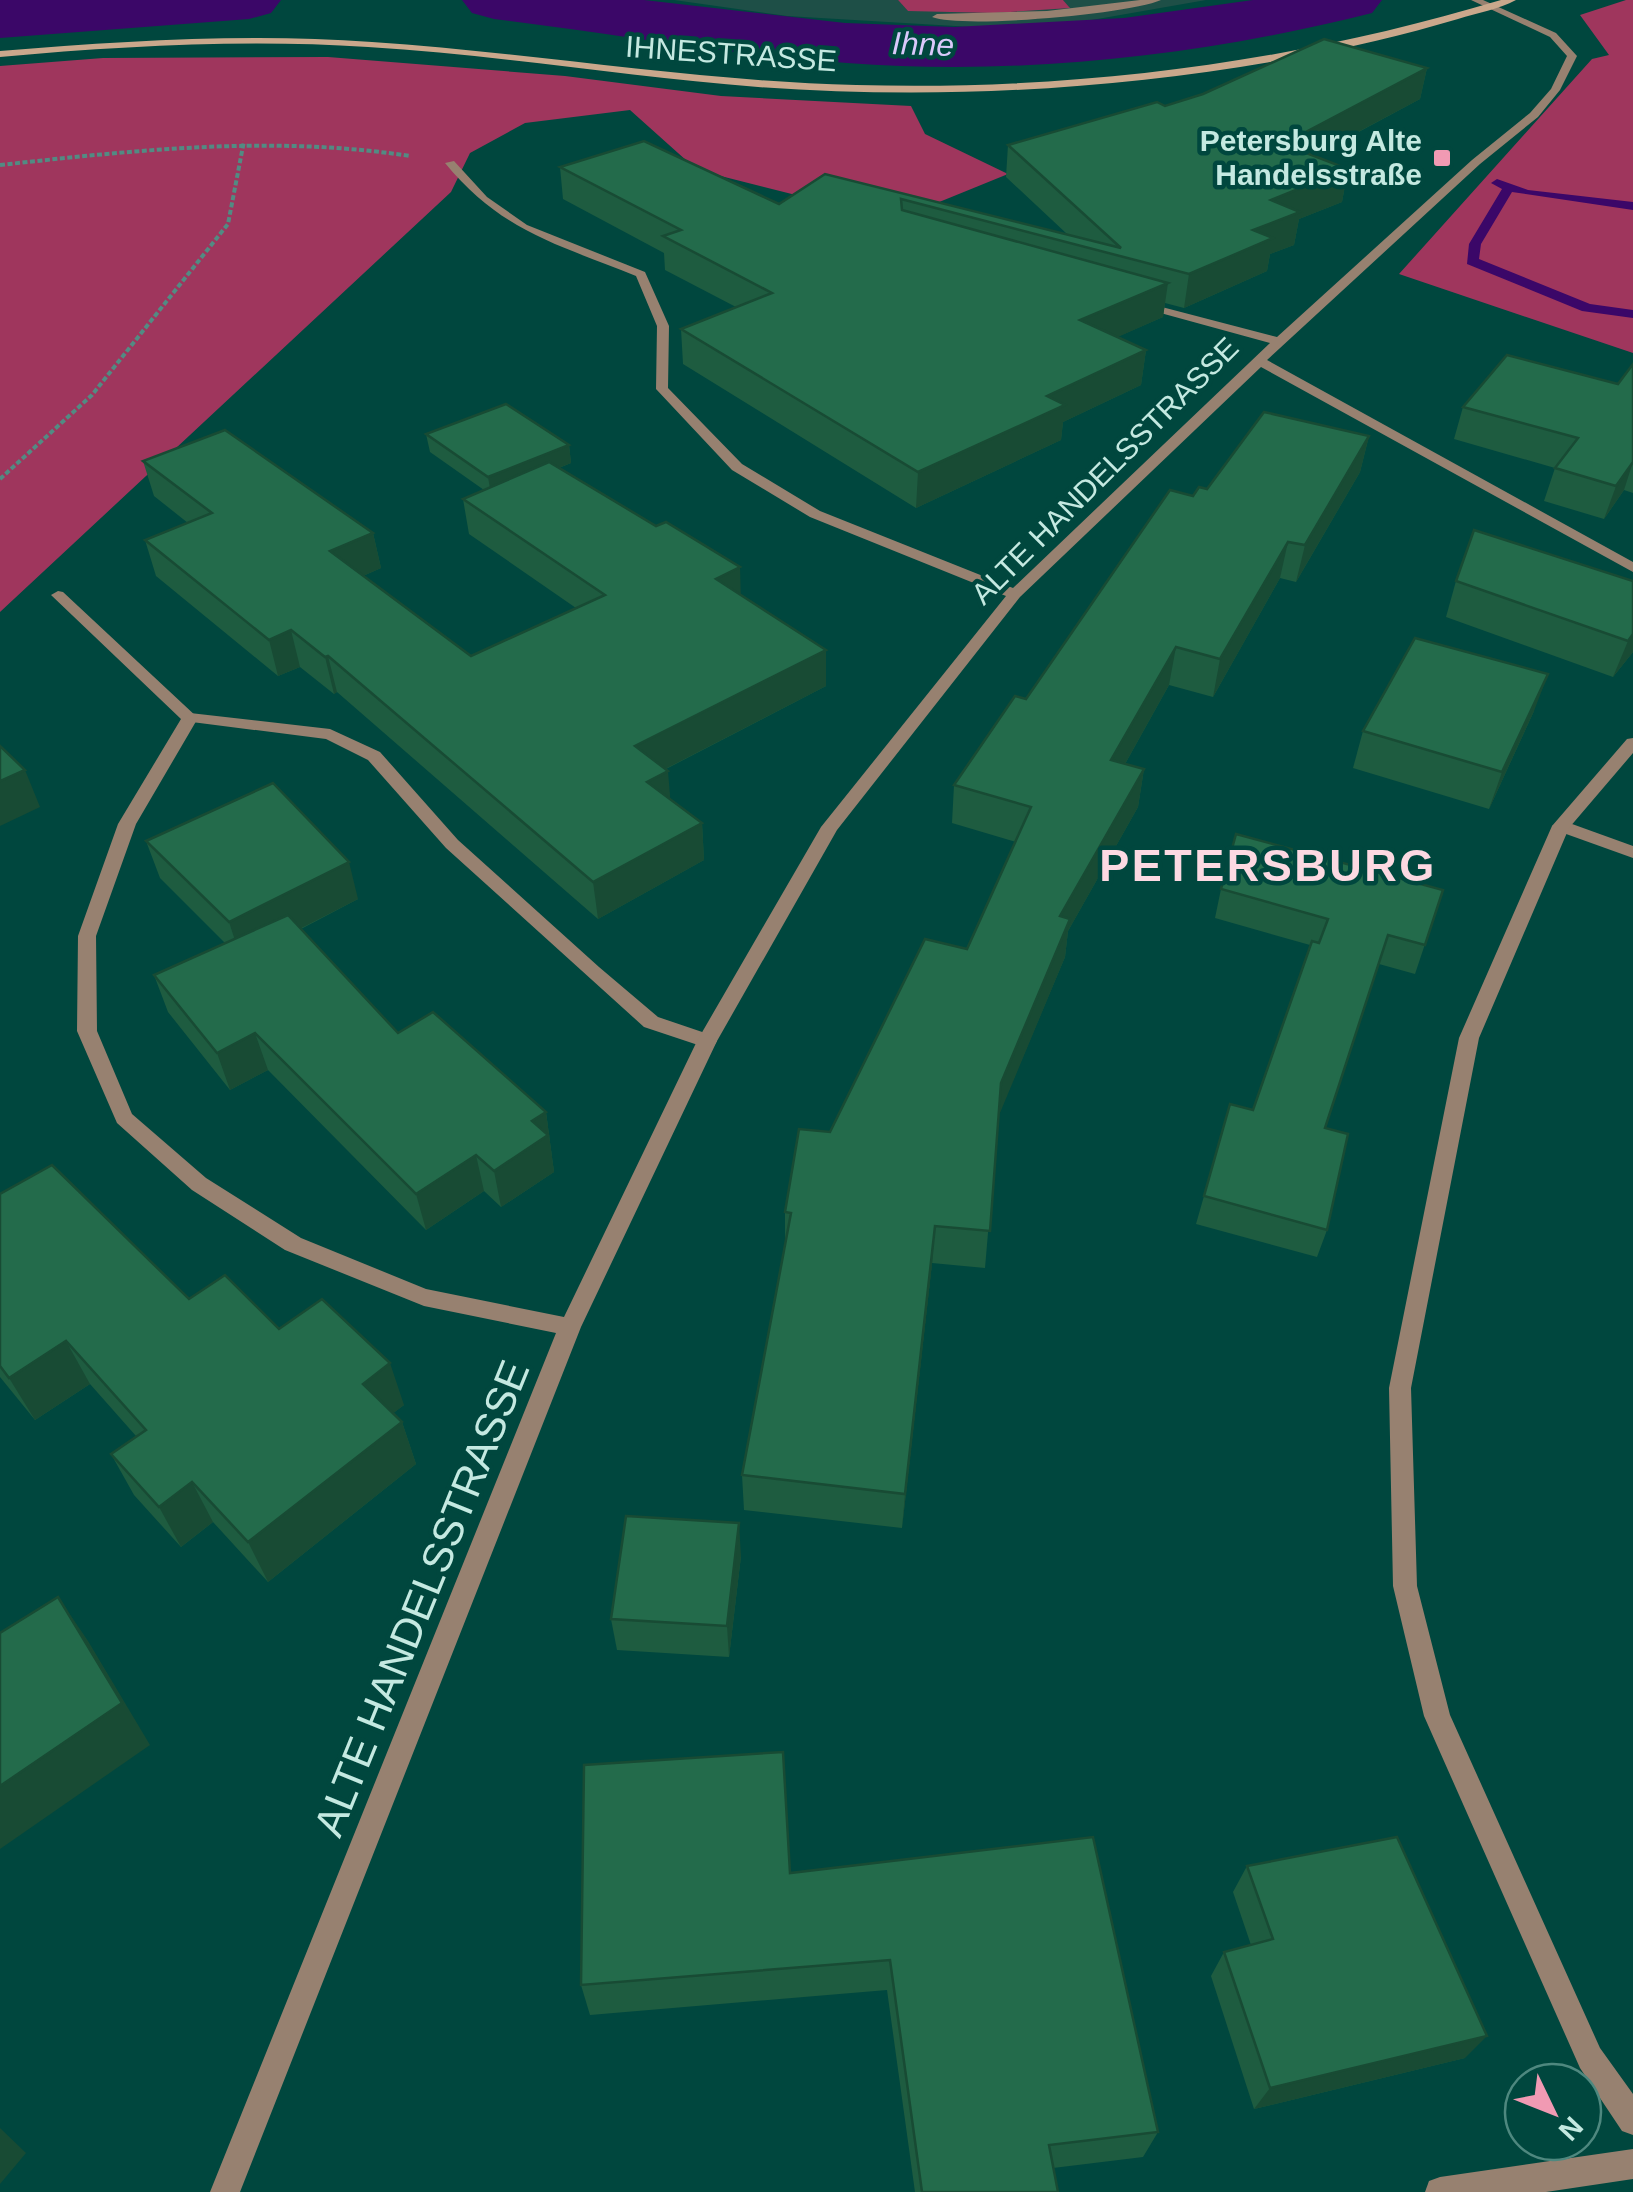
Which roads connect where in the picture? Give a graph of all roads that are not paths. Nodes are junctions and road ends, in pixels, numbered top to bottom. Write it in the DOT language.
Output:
graph roads {
  1 [pos="1156,0"];
  2 [pos="1476,0"];
  3 [pos="1511,0"];
  4 [pos="1492,6"];
  5 [pos="937,17"];
  6 [pos="0,54"];
  7 [pos="450,164"];
  8 [pos="1130,300"];
  9 [pos="1279,342"];
  10 [pos="1260,361"];
  11 [pos="1633,568"];
  12 [pos="1015,594"];
  13 [pos="58,596"];
  14 [pos="190,718"];
  15 [pos="1633,743"];
  16 [pos="1560,826"];
  17 [pos="1633,852"];
  18 [pos="707,1041"];
  19 [pos="570,1327"];
  20 [pos="1633,2120"];
  21 [pos="1633,2164"];
  22 [pos="225,2192"];
  23 [pos="1440,2192"];
  1 -- 5 [label="street"];
  2 -- 4 [label="street"];
  3 -- 4 [label="main road, IHNESTRASSE"];
  4 -- 6 [label="main road, IHNESTRASSE"];
  4 -- 9 [label="street, ALTE HANDELSSTRASSE"];
  7 -- 12 [label="street"];
  8 -- 9 [label="street, ALTE HANDELSSTRASSE"];
  9 -- 10 [label="street, ALTE HANDELSSTRASSE"];
  10 -- 11 [label="street"];
  10 -- 12 [label="street, ALTE HANDELSSTRASSE"];
  12 -- 18 [label="street, ALTE HANDELSSTRASSE"];
  13 -- 14 [label="street"];
  14 -- 18 [label="street"];
  14 -- 19 [label="street"];
  15 -- 16 [label="street"];
  16 -- 17 [label="street"];
  16 -- 20 [label="street"];
  18 -- 19 [label="street, ALTE HANDELSSTRASSE"];
  19 -- 22 [label="street, ALTE HANDELSSTRASSE"];
  21 -- 23 [label="street"];
}
